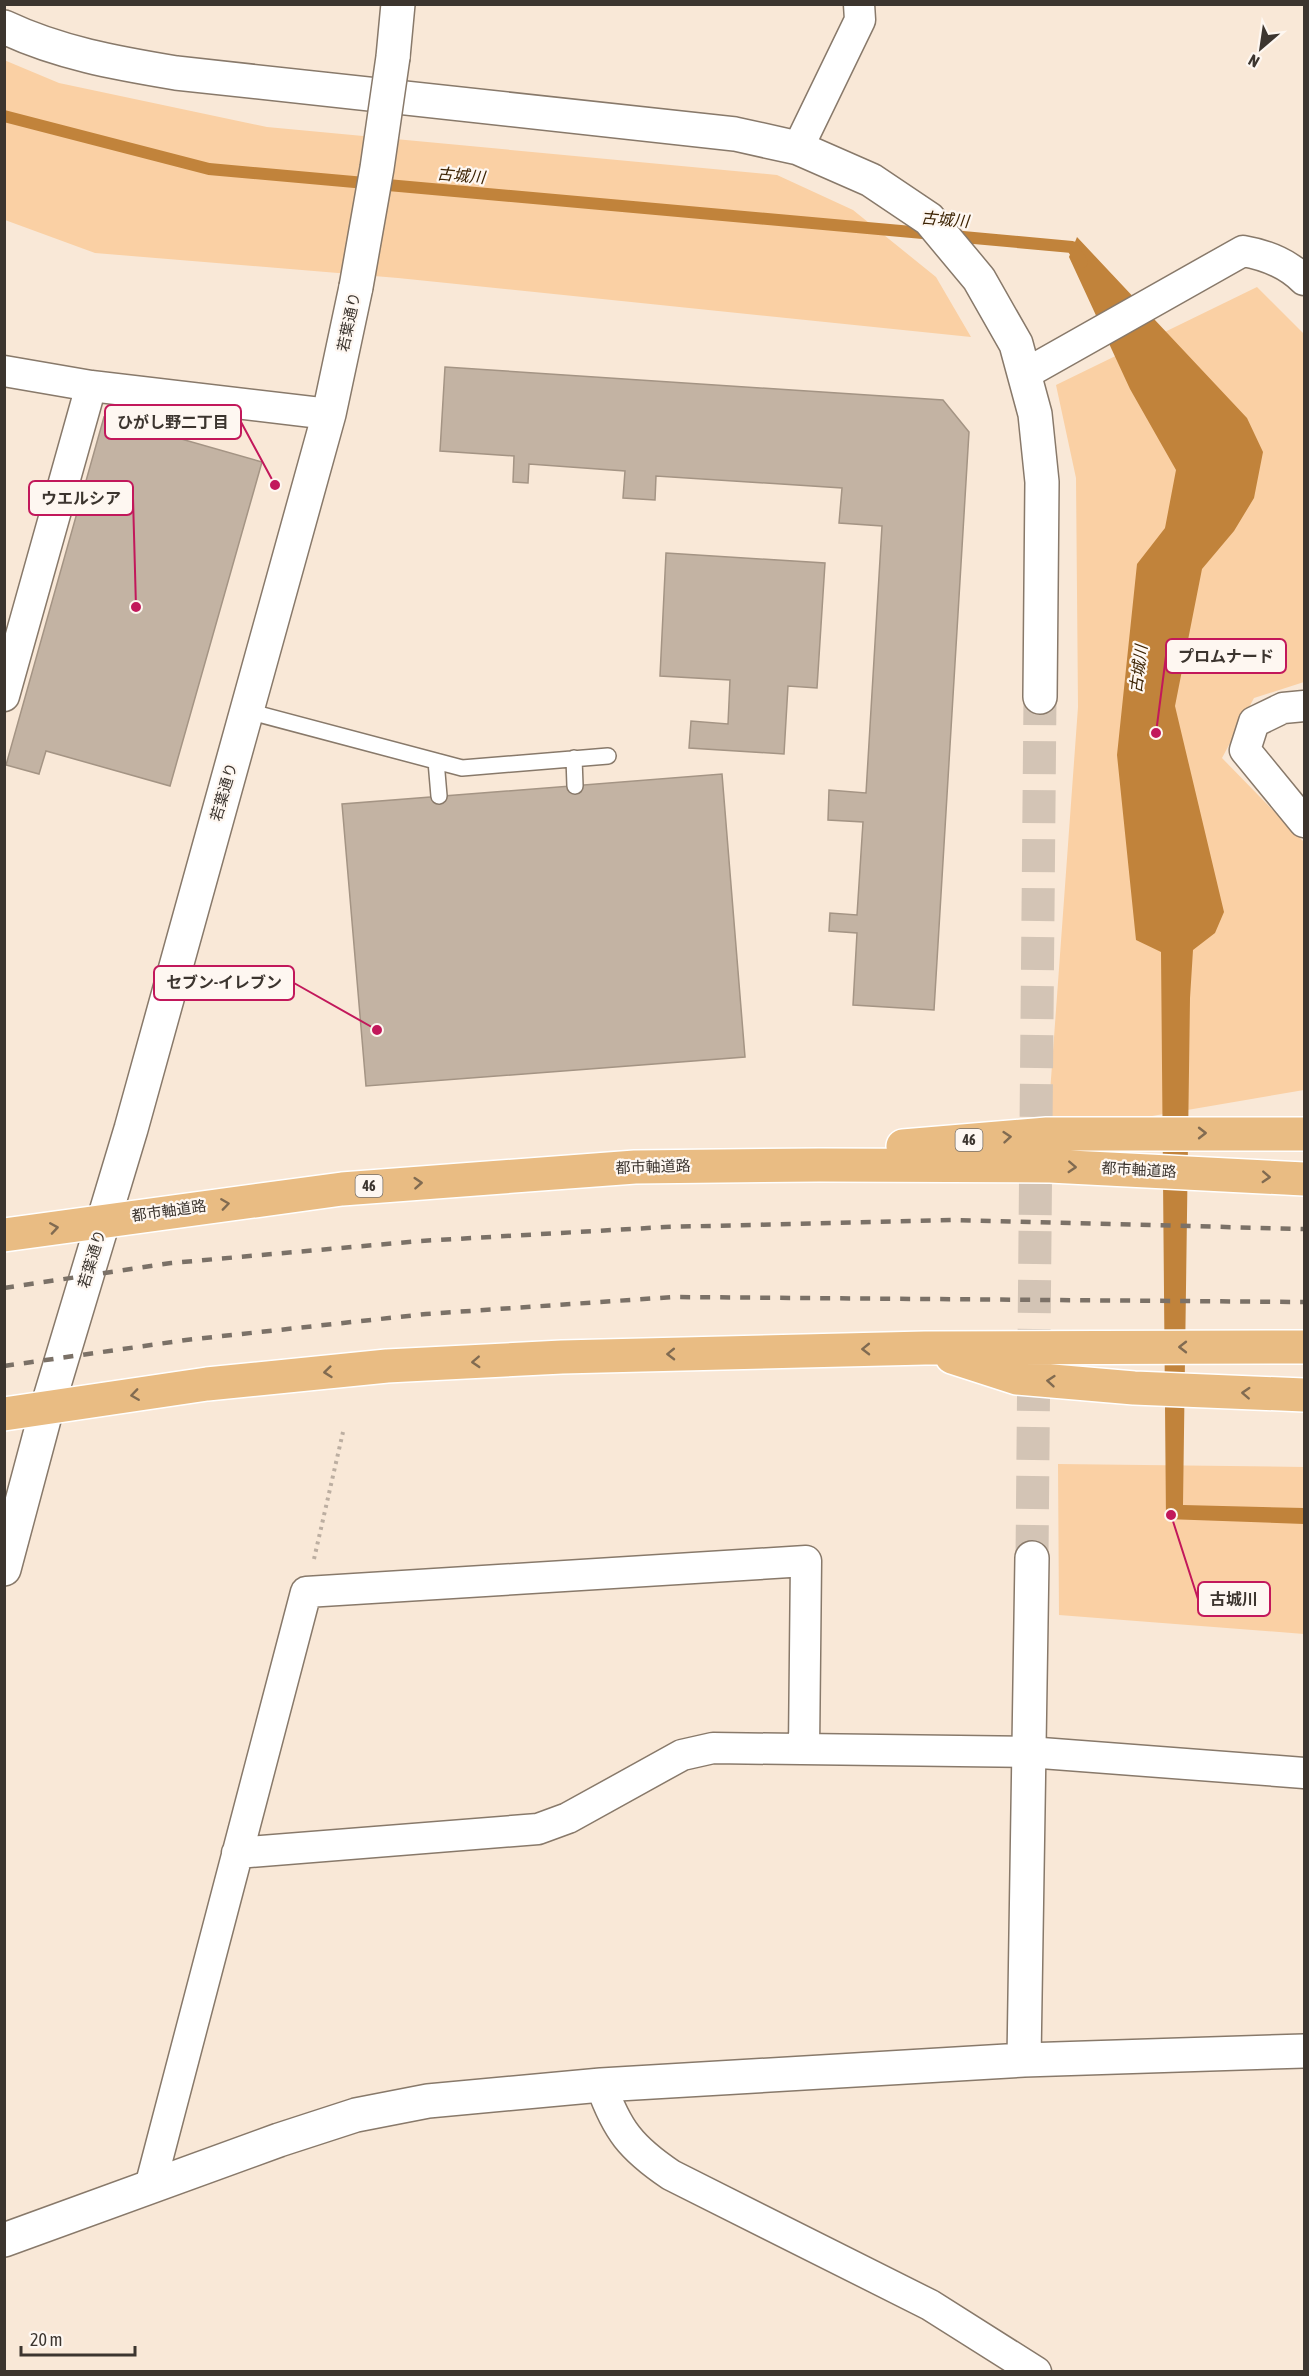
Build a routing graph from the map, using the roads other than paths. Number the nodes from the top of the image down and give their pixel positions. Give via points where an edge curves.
1 (398, 4) edge
2 (859, 4) edge
3 (4, 27) edge
4 (798, 148) junction
5 (1305, 280) edge
6 (4, 371) edge
7 (1024, 374) junction
8 (91, 386) junction
9 (329, 414) junction
10 (17, 605) edge
11 (4, 696) edge
12 (1040, 697) tunnel mouth
13 (1305, 706) edge
14 (247, 711) junction
15 (608, 756) dead end
16 (574, 758) junction
17 (436, 761) junction
18 (575, 786) dead end
19 (439, 796) dead end
20 (1305, 822) edge
21 (1305, 1134) edge
22 (635, 1167) junction
23 (1305, 1179) edge
24 (104, 1220) junction
25 (4, 1235) edge
26 (1305, 1347) edge
27 (925, 1348) junction
28 (1305, 1395) edge
29 (47, 1408) junction
30 (4, 1414) edge
31 (1032, 1558) tunnel mouth
32 (4, 1569) edge
33 (804, 1749) junction
34 (1028, 1752) junction
35 (1305, 1773) edge
36 (237, 1853) junction
37 (1305, 2051) edge
38 (1024, 2060) junction
39 (600, 2085) junction
40 (150, 2187) junction
41 (4, 2240) edge
42 (1036, 2372) edge

1 - 9 street, 若葉通り, bridge via 377,168
2 - 4 street via 860,20
3 - 4 street via 34,41 97,60 176,73 735,134
4 - 7 street via 872,180 929,219 979,279 1016,344
5 - 7 street via 1266,255 1243,251
6 - 8 street
7 - 12 street via 1035,414 1042,482
8 - 9 street
8 - 10 street
9 - 14 street, 若葉通り
10 - 11 street
13 - 20 street via 1283,708 1254,722 1245,750
14 - 17 lane
14 - 24 street, 若葉通り
15 - 16 lane
16 - 17 lane via 462,768
16 - 18 lane
17 - 19 lane
22 -> 21 main road, 46 via 1047,1134
22 -> 23 main road, 都市軸道路 / 46 via 1050,1166
24 -> 22 main road, 都市軸道路 / 46 via 342,1188
25 -> 24 main road, 都市軸道路 / 46
24 - 29 street, 若葉通り
26 -> 27 main road
28 -> 27 main road via 1134,1388 1017,1378
27 -> 29 main road via 562,1357 387,1366 207,1384
29 - 30 main road
29 - 32 street, 若葉通り
31 - 34 street
33 - 34 street
33 - 36 street via 712,1748 682,1755 568,1818 538,1829
33 - 36 street via 806,1561 306,1592
34 - 35 street
34 - 38 street
36 - 40 street
37 - 38 street
38 - 39 street
39 - 40 street via 428,2101 356,2115
39 - 42 street via 624,2135 645,2157 671,2175 930,2305
40 - 41 street

